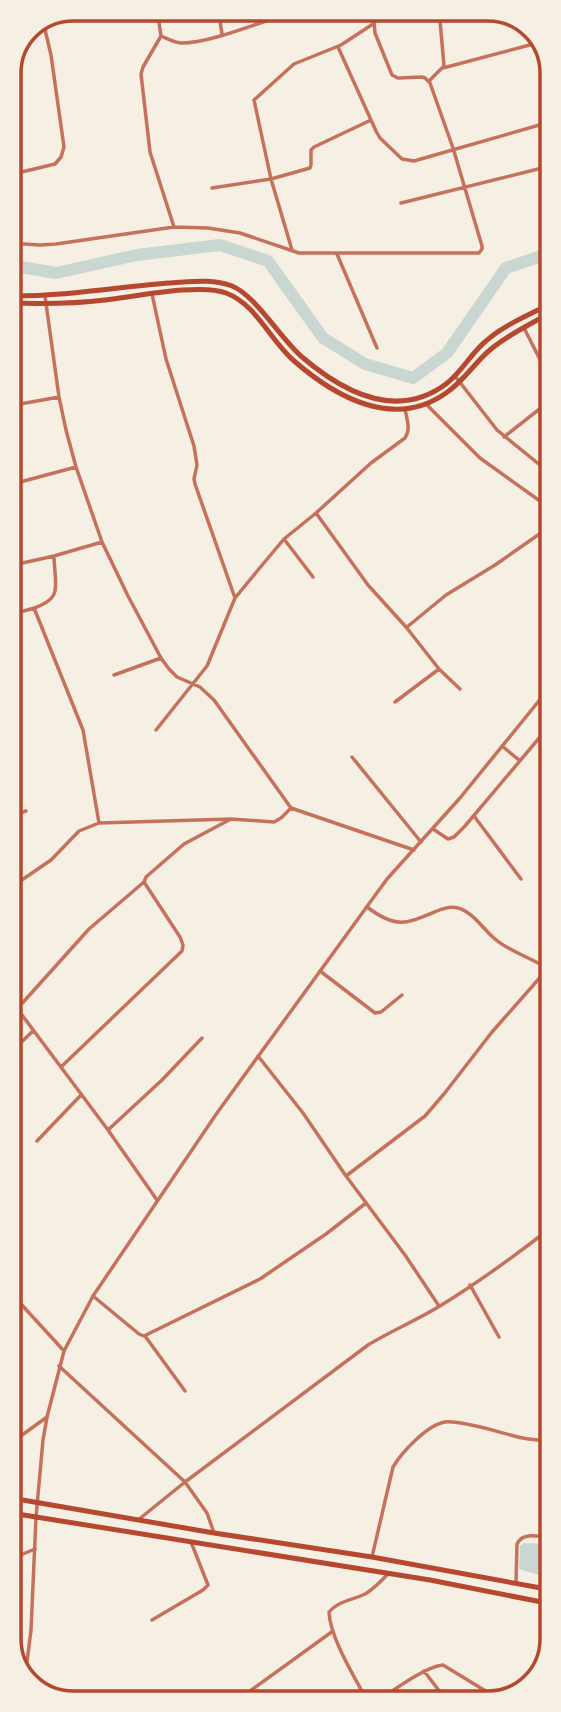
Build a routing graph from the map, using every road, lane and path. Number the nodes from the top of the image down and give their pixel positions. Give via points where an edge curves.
1 (159, 21) edge
2 (220, 21) edge
3 (265, 21) edge
4 (440, 21) edge
5 (373, 24) joint
6 (45, 29) edge
7 (222, 34) junction
8 (161, 36) junction
9 (532, 46) edge
10 (338, 47) junction
11 (443, 68) junction
12 (428, 81) junction
13 (371, 120) junction
14 (540, 125) edge
15 (453, 148) junction
16 (540, 169) edge
17 (21, 173) edge
18 (271, 178) junction
19 (212, 188) dead end
20 (466, 188) junction
21 (401, 203) dead end
22 (174, 227) junction
23 (21, 244) edge
24 (292, 251) junction
25 (337, 254) junction
26 (152, 294) junction
27 (21, 296) edge
28 (45, 296) junction
29 (21, 303) edge
30 (46, 304) junction
31 (540, 310) edge
32 (540, 319) edge
33 (524, 328) junction
34 (377, 348) dead end
35 (540, 359) edge
36 (455, 376) junction
37 (461, 382) junction
38 (59, 397) junction
39 (21, 404) edge
40 (426, 404) junction
41 (405, 409) junction
42 (540, 409) edge
43 (504, 437) junction
44 (540, 465) edge
45 (76, 467) junction
46 (21, 482) edge
47 (540, 501) edge
48 (316, 513) junction
49 (540, 534) edge
50 (284, 539) junction
51 (102, 542) junction
52 (54, 556) junction
53 (21, 563) edge
54 (313, 577) dead end
55 (234, 598) junction
56 (34, 608) junction
57 (21, 611) edge
58 (406, 627) junction
59 (161, 659) junction
60 (439, 669) junction
61 (114, 674) dead end
62 (194, 683) junction
63 (460, 689) dead end
64 (540, 701) edge
65 (395, 702) dead end
66 (156, 730) dead end
67 (540, 736) edge
68 (504, 747) junction
69 (352, 757) dead end
70 (519, 760) junction
71 (291, 808) junction
72 (26, 811) dead end
73 (21, 813) edge
74 (473, 816) junction
75 (231, 819) junction
76 (99, 823) junction
77 (434, 830) junction
78 (421, 842) junction
79 (414, 849) junction
80 (521, 879) dead end
81 (21, 881) edge
82 (144, 882) junction
83 (367, 907) junction
84 (540, 963) edge
85 (320, 971) junction
86 (540, 979) edge
87 (402, 995) dead end
88 (21, 1005) edge
89 (21, 1014) edge
90 (33, 1031) junction
91 (202, 1038) dead end
92 (21, 1043) edge
93 (258, 1056) junction
94 (61, 1067) junction
95 (80, 1094) junction
96 (108, 1130) junction
97 (37, 1141) dead end
98 (346, 1177) junction
99 (157, 1200) junction
100 (366, 1203) junction
101 (540, 1236) edge
102 (470, 1285) junction
103 (93, 1296) junction
104 (21, 1304) edge
105 (439, 1307) junction
106 (144, 1335) junction
107 (499, 1337) dead end
108 (64, 1351) junction
109 (59, 1366) junction
110 (185, 1391) dead end
111 (47, 1417) junction
112 (21, 1435) edge
113 (540, 1440) edge
114 (185, 1482) junction
115 (21, 1499) edge
116 (38, 1502) junction
117 (21, 1515) edge
118 (36, 1517) junction
119 (138, 1520) junction
120 (214, 1532) junction
121 (540, 1537) edge
122 (191, 1542) junction
123 (35, 1549) junction
124 (21, 1555) edge
125 (372, 1557) junction
126 (388, 1574) junction
127 (516, 1583) junction
128 (540, 1588) edge
129 (540, 1602) edge
130 (152, 1620) dead end
131 (333, 1630) junction
132 (27, 1662) edge
133 (424, 1671) junction
134 (250, 1691) edge
135 (362, 1691) edge
136 (393, 1691) edge
137 (439, 1691) edge
138 (486, 1691) edge

1 - 8 street
2 - 7 street
3 - 7 street
4 - 11 street
5 - 10 street
5 - 12 street via 392,75
6 - 17 street via 64,147 55,164
7 - 8 street via 182,43
8 - 22 street via 141,74 150,152
9 - 11 street
10 - 13 street
10 - 18 street via 294,64 254,100
11 - 12 street
12 - 15 street
13 - 15 street via 380,138 402,159 414,161
13 - 18 street via 314,147 310,168
14 - 15 street
15 - 20 street
16 - 20 street
18 - 19 street
18 - 24 street
20 - 21 street
20 - 25 street via 482,246 479,253
22 - 23 street via 56,244
22 - 24 street via 240,233
24 - 25 street
25 - 34 street
26 - 30 highway
26 - 41 highway via 226,293 249,308 290,358 315,378 369,407
26 - 55 street via 166,359 194,446 195,484
27 - 28 highway
28 - 30 street
28 - 36 highway via 153,284 223,284 247,296 313,367 371,399 413,399
29 - 30 highway
30 - 38 street
31 - 36 highway via 485,341
32 - 33 highway
33 - 35 street
33 - 37 highway via 488,351
36 - 37 street
37 - 40 highway
37 - 43 street
38 - 39 street
38 - 45 street
40 - 41 highway
40 - 47 street via 480,458
41 - 48 street via 409,427 405,438
42 - 43 street
43 - 44 street
45 - 46 street
45 - 51 street
48 - 50 street
48 - 58 street via 368,585
49 - 58 street
50 - 54 street
50 - 55 street
51 - 52 street
51 - 59 street
52 - 53 street
52 - 56 street via 55,591 52,598
55 - 62 street via 212,656
56 - 57 street
56 - 76 street via 83,730
58 - 60 street
59 - 61 street
59 - 62 street via 177,677
60 - 63 street
60 - 65 street
62 - 66 street
62 - 71 street via 214,700
64 - 68 street
67 - 70 street
68 - 70 street
68 - 77 street
69 - 78 street
70 - 74 street
71 - 75 street via 274,822
71 - 79 street
72 - 73 street
74 - 77 street via 454,837 448,839
74 - 80 street
75 - 76 street
75 - 82 street via 184,844
76 - 81 street via 79,831 51,860
77 - 78 street
78 - 79 street
79 - 83 street
82 - 88 street via 89,929
82 - 94 street via 180,937 181,951
83 - 84 street via 400,923 444,908 460,908 505,946
83 - 85 street
85 - 87 street via 376,1013
85 - 93 street
86 - 98 street via 425,1115
89 - 90 street
90 - 92 street
90 - 94 street
91 - 96 street
93 - 98 street
93 - 99 street
94 - 95 street
95 - 96 street
95 - 97 street
96 - 99 street
98 - 100 street
99 - 103 street
100 - 105 street
100 - 106 street via 260,1279
101 - 102 street
102 - 105 street
102 - 107 street
103 - 106 street
103 - 108 street
104 - 108 street
105 - 114 street via 368,1345
106 - 110 street
108 - 109 street
109 - 111 street
109 - 114 street
111 - 112 street
111 - 116 street
113 - 125 street via 452,1422 432,1428 393,1467
114 - 119 street
114 - 120 street
115 - 116 highway
116 - 118 street
116 - 119 highway
117 - 118 highway
118 - 122 highway
118 - 123 street
119 - 120 highway
120 - 125 highway
121 - 127 street via 525,1535 517,1544
122 - 126 highway
122 - 130 street via 207,1587
123 - 124 street
123 - 132 street
125 - 127 highway
126 - 129 highway
126 - 131 street via 369,1591 332,1608
127 - 128 highway
131 - 134 street
131 - 135 street
133 - 136 street
133 - 137 street
133 - 138 street via 443,1665

